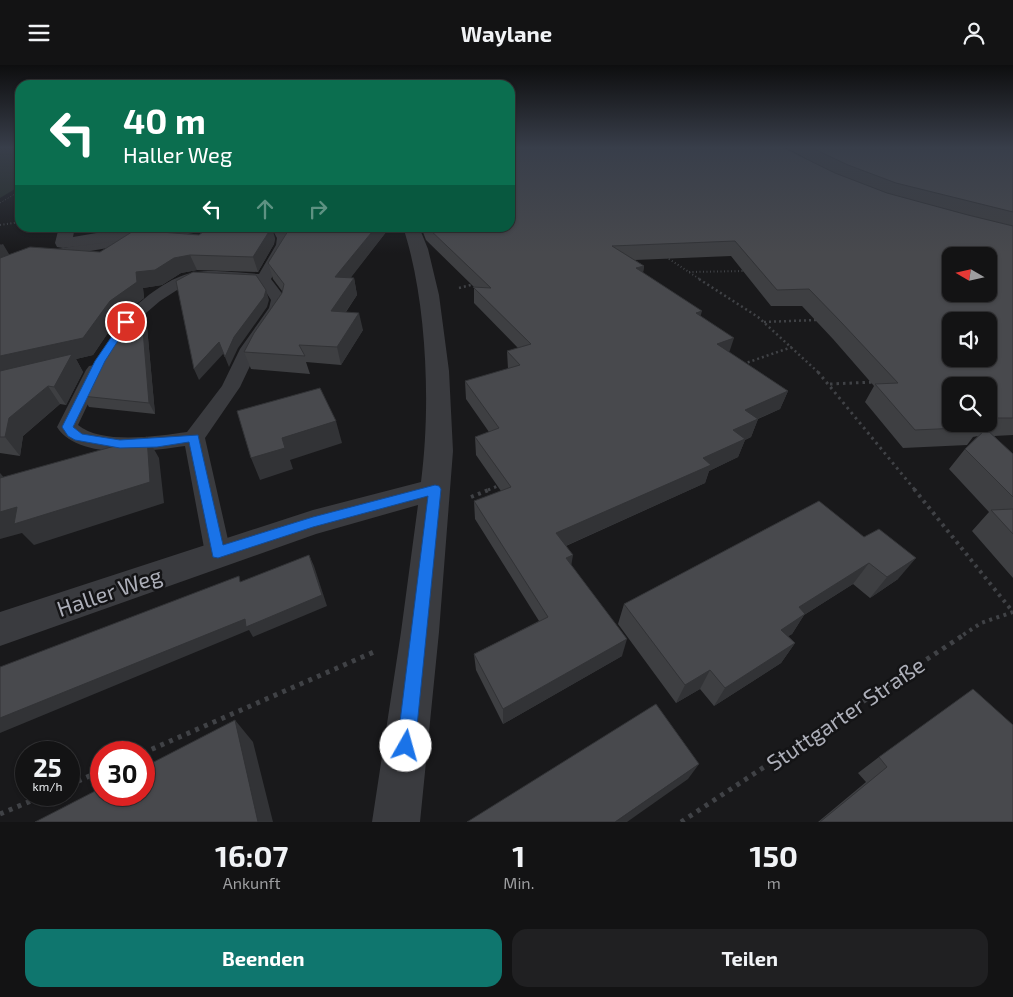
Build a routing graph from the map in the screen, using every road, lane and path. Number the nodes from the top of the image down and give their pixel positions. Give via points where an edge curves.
1 (15, 194) edge
2 (0, 203) edge
3 (15, 223) edge
4 (0, 225) edge
5 (135, 232) edge
6 (177, 232) edge
7 (280, 232) edge
8 (413, 232) edge
9 (65, 235) edge
10 (663, 254) edge
11 (29, 258) junction
12 (748, 271) edge
13 (0, 272) edge
14 (688, 272) junction
15 (264, 279) junction
16 (477, 284) edge
17 (429, 295) junction
18 (820, 319) edge
19 (763, 322) junction
20 (792, 347) junction
21 (735, 367) edge
22 (878, 382) edge
23 (830, 383) junction
24 (194, 438) junction
25 (507, 482) edge
26 (434, 501) junction
27 (218, 553) junction
28 (1013, 612) edge
29 (0, 629) edge
30 (420, 632) junction
31 (155, 748) edge
32 (19, 806) edge
33 (0, 814) edge
34 (396, 822) edge
35 (681, 822) edge

1 - 2 path
3 - 4 path
5 - 9 street via 84,242
6 - 11 lane
7 - 15 lane via 283,245
8 - 17 street
9 - 11 lane
10 - 14 path
11 - 13 lane
12 - 14 path
14 - 19 path
15 - 24 lane via 279,300 277,309 249,349 231,387
15 - 24 lane via 197,276 176,284 126,322 99,356 67,427 79,438 120,444
16 - 17 path
17 - 26 street via 437,371 439,451
18 - 19 path
19 - 20 path
20 - 21 path
20 - 23 path
22 - 23 path
23 - 28 path
24 - 27 lane
25 - 26 path
26 - 27 street, Haller Weg via 313,522
26 - 30 street
27 - 29 street, Haller Weg
28 - 35 path, Stuttgarter Straße via 981,623
30 - 31 path
30 - 34 street
32 - 33 path

